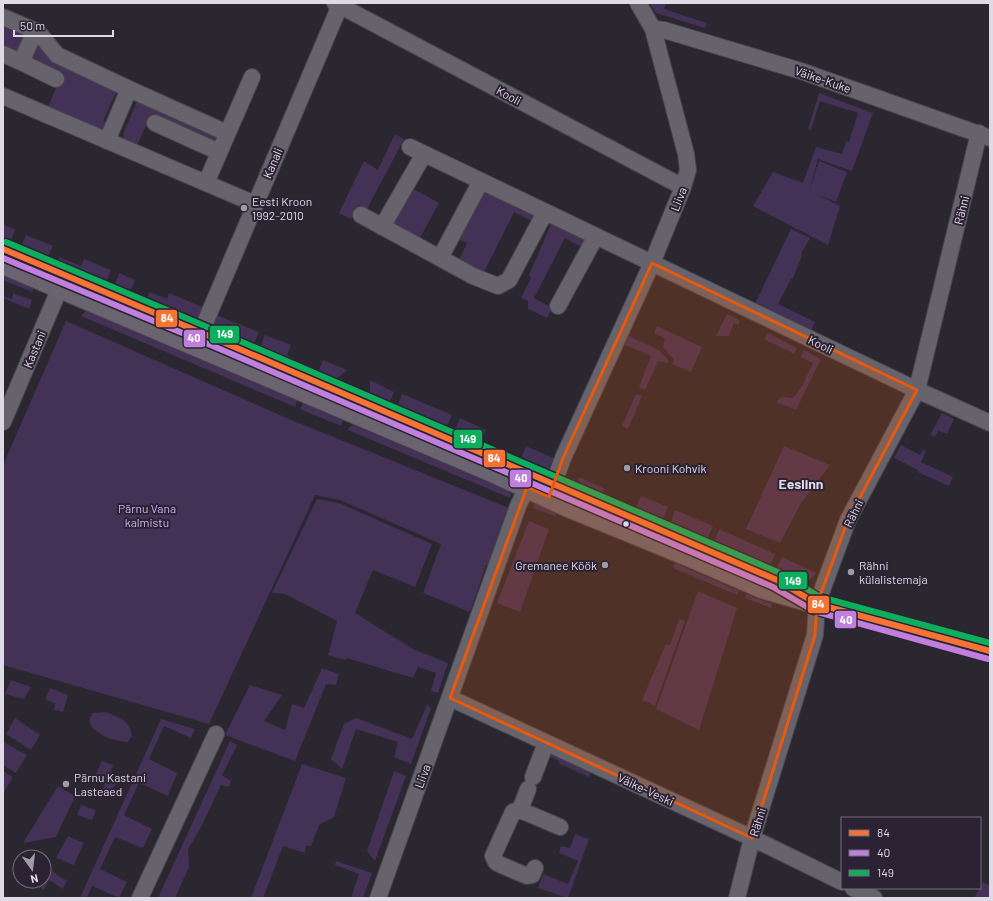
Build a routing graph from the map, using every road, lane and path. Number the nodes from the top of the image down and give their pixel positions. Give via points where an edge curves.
1 (638, 3) edge
2 (338, 4) edge
3 (3, 17) edge
4 (653, 29) junction
5 (35, 31) junction
6 (3, 54) edge
7 (21, 62) junction
8 (252, 77) dead end
9 (56, 79) dead end
10 (130, 89) junction
11 (3, 96) edge
12 (155, 123) dead end
13 (228, 133) junction
14 (985, 135) edge
15 (107, 141) junction
16 (410, 147) dead end
17 (219, 152) junction
18 (424, 154) junction
19 (481, 181) junction
20 (206, 183) junction
21 (683, 187) junction
22 (255, 204) junction
23 (549, 214) junction
24 (361, 215) dead end
25 (382, 226) junction
26 (596, 236) junction
27 (3, 249) edge
28 (440, 258) junction
29 (652, 263) junction
30 (3, 264) edge
31 (62, 282) junction
32 (558, 306) dead end
33 (198, 340) junction
34 (917, 390) junction
35 (3, 422) edge
36 (990, 423) edge
37 (542, 487) junction
38 (817, 604) junction
39 (990, 651) edge
40 (450, 698) junction
41 (216, 734) dead end
42 (546, 742) junction
43 (520, 810) junction
44 (560, 827) dead end
45 (752, 838) junction
46 (535, 868) dead end
47 (841, 882) edge
48 (855, 889) edge
49 (140, 898) edge
50 (378, 898) edge
51 (737, 898) edge
52 (874, 898) edge

1 - 4 street, Liiva
2 - 21 street, Kooli
2 - 22 street, Kanali
3 - 5 street
4 - 14 street, Väike-Kuke via 664,30 802,71
4 - 21 street, Liiva via 686,154 688,170
5 - 7 street
5 - 10 street via 57,55
6 - 7 street
7 - 9 street
8 - 13 street
10 - 13 street
10 - 15 street
11 - 15 street
12 - 17 street
13 - 17 street
14 - 34 street, Rähni
15 - 20 street
16 - 18 street, Kooli
17 - 20 street
18 - 19 street, Kooli
18 - 25 street
19 - 23 street, Kooli
19 - 28 street
20 - 22 street
21 - 29 street, Liiva
22 - 33 street, Kanali
23 - 26 street, Kooli
23 - 28 street via 542,218 509,280 498,286
24 - 25 street
25 - 28 street
26 - 29 street, Kooli
26 - 32 street
27 - 31 main road
29 - 34 street, Kooli
29 - 37 street, Liiva via 563,458
30 - 31 main road
31 - 33 main road
31 - 35 street, Kastani
33 - 37 main road
34 - 36 street, Kooli
34 - 38 street, Rähni via 848,520
37 - 38 main road via 777,580
37 - 40 street, Liiva via 518,506
38 - 39 main road
38 - 45 street, Rähni via 815,635
40 - 42 street, Väike-Veski
40 - 50 street, Liiva
41 - 49 street
42 - 43 street
42 - 45 street, Väike-Veski
43 - 44 street
43 - 46 street via 513,812 493,856 499,864 527,876 532,875
45 - 47 street, Väike-Veski
45 - 51 street, Rähni
48 - 52 street

